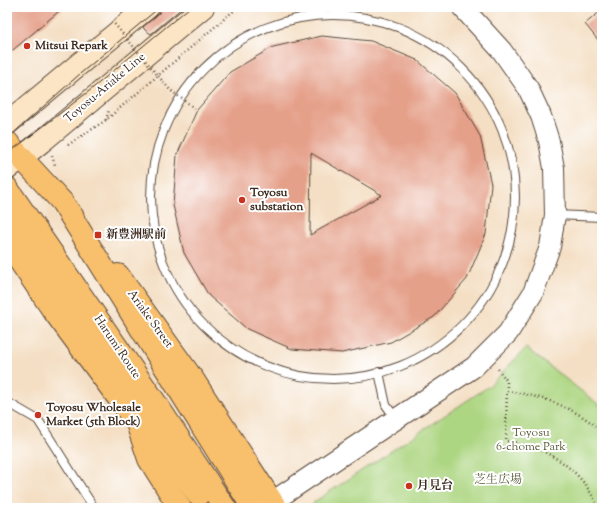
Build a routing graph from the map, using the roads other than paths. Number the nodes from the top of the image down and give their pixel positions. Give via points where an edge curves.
1 (148, 7) edge
2 (203, 7) edge
3 (464, 8) edge
4 (7, 124) edge
5 (12, 156) edge
6 (7, 188) edge
7 (62, 202) junction
8 (7, 214) edge
9 (555, 215) junction
10 (602, 217) edge
11 (7, 242) edge
12 (379, 372) junction
13 (7, 402) edge
14 (396, 419) junction
15 (137, 423) junction
16 (178, 504) edge
17 (267, 506) edge
18 (94, 508) edge
19 (196, 508) edge
20 (207, 508) edge
21 (225, 508) edge

1 - 4 main road
2 - 5 main road, Toyosu-Ariake Line
3 - 9 street via 502,51 528,88 541,116 554,168
5 - 7 main road, Ariake Street
6 - 21 main road, Harumi Route
7 - 17 main road via 178,389
7 - 17 main road, Ariake Street via 128,288 194,381
8 - 20 main road, Harumi Route
9 - 10 lane
9 - 14 street via 550,247 533,293 508,333 474,367
11 - 15 main road via 53,310
12 - 12 lane via 339,378 307,376 278,370 245,356 220,340 193,314 169,276 156,239 150,200 154,162 163,132 176,105 191,82 218,55 250,35 286,21 323,15 352,16 386,23 422,38 454,60 480,89 499,121 510,152 516,193 514,224 508,250 491,288 474,312 446,340 412,361
12 - 14 lane via 386,405
13 - 18 lane via 38,420
14 - 17 street
15 - 16 main road via 149,459
15 - 19 main road

